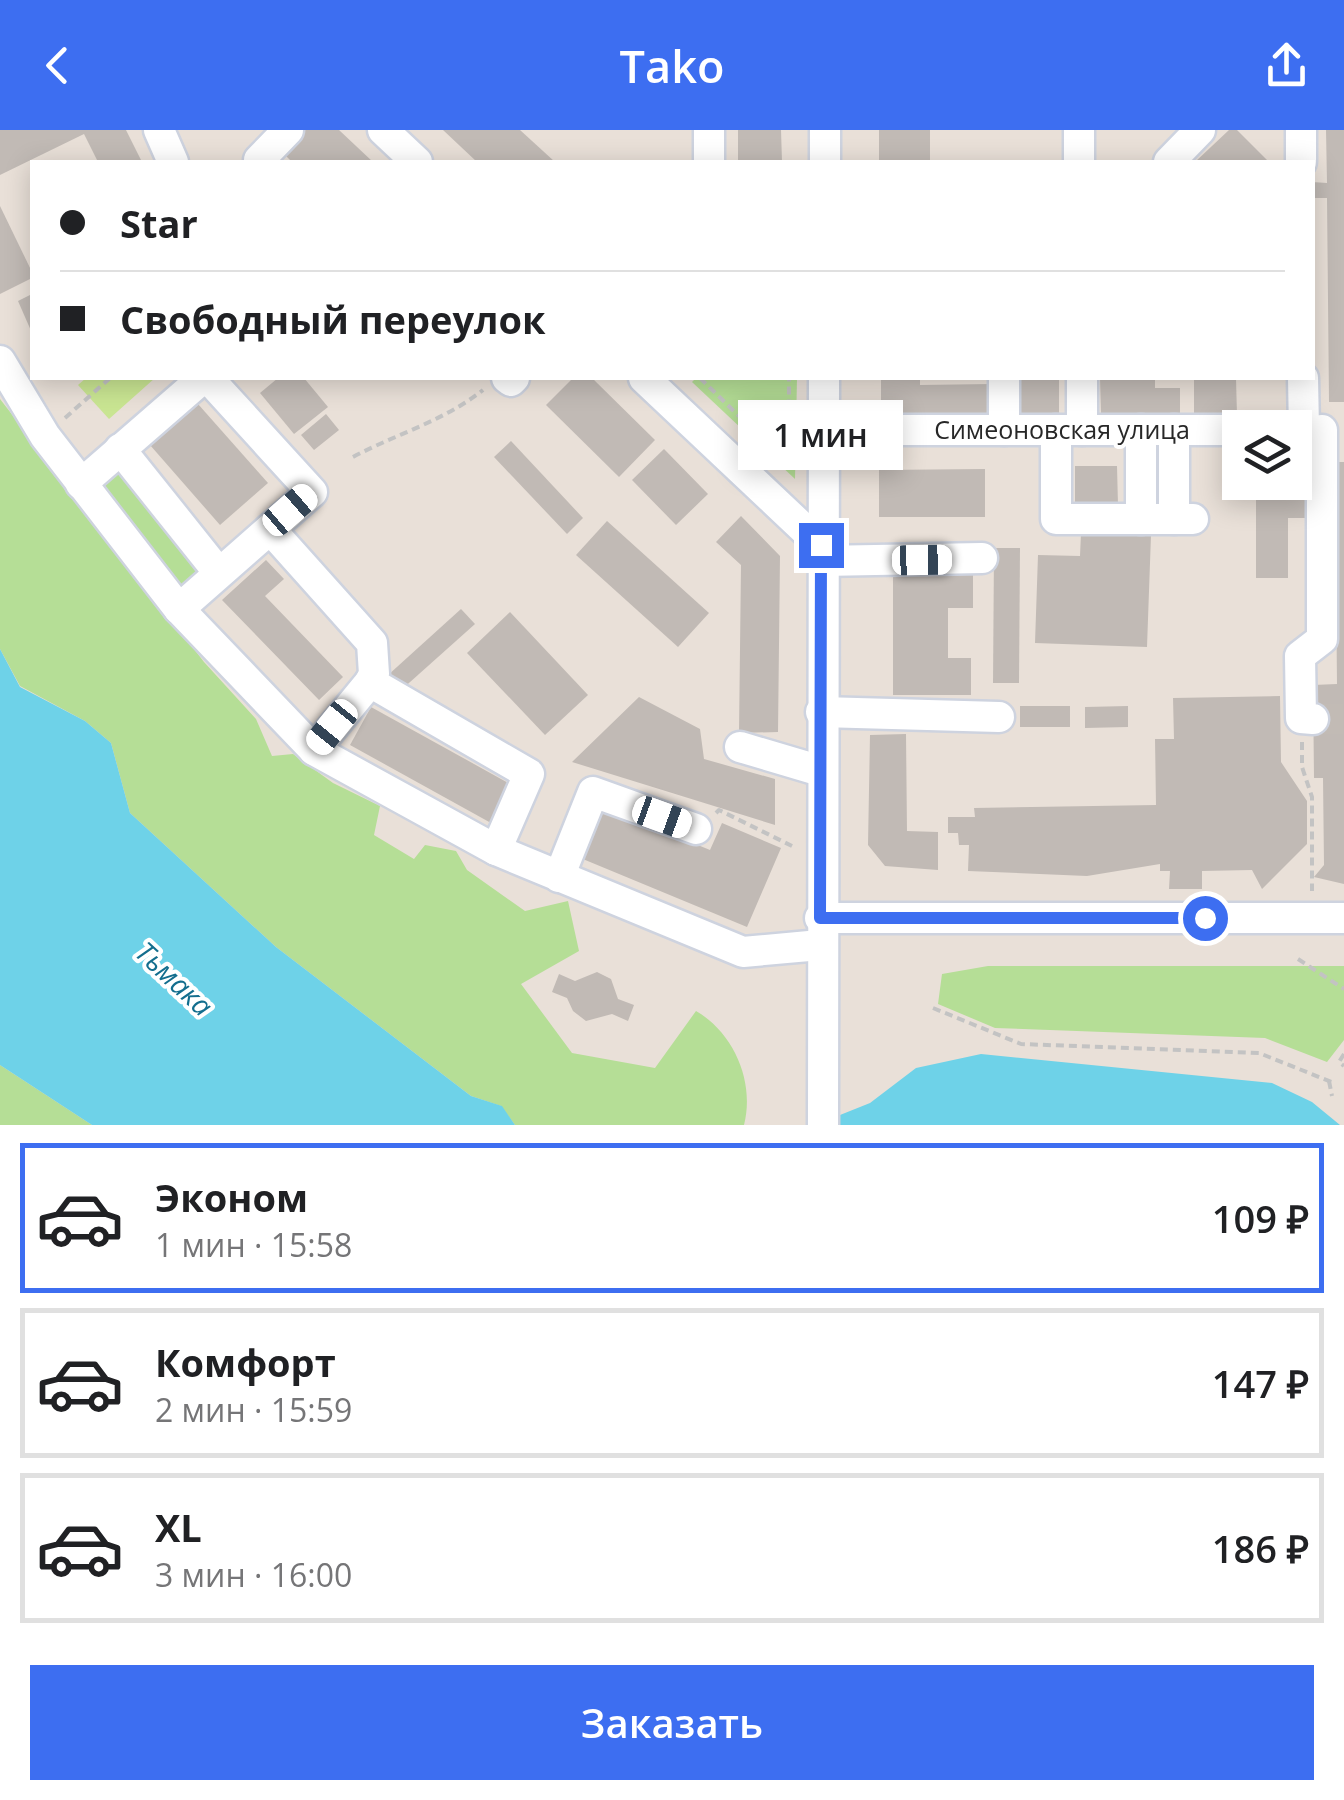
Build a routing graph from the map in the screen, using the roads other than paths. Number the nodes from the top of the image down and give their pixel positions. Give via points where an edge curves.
1 (158, 130) edge
2 (288, 130) edge
3 (383, 130) edge
4 (708, 130) edge
5 (825, 130) edge
6 (1079, 130) edge
7 (1200, 130) edge
8 (1301, 130) edge
9 (171, 160) edge
10 (258, 160) edge
11 (415, 160) edge
12 (708, 160) edge
13 (825, 160) edge
14 (1079, 160) edge
15 (1172, 160) edge
16 (1301, 160) edge
17 (0, 361) edge
18 (204, 380) edge
19 (208, 380) edge
20 (646, 380) edge
21 (824, 380) edge
22 (1004, 380) edge
23 (1082, 380) edge
24 (1304, 380) edge
25 (823, 430) junction
26 (1004, 430) junction
27 (1069, 430) junction
28 (1141, 430) junction
29 (1174, 430) junction
30 (1222, 430) edge
31 (1316, 430) edge
32 (120, 449) junction
33 (81, 484) junction
34 (1141, 519) junction
35 (270, 528) junction
36 (822, 553) junction
37 (982, 558) dead end
38 (218, 573) junction
39 (179, 609) junction
40 (370, 682) junction
41 (821, 712) junction
42 (999, 717) dead end
43 (1307, 719) road end
44 (740, 748) dead end
45 (314, 750) junction
46 (821, 771) junction
47 (696, 829) road end
48 (496, 850) junction
49 (559, 877) junction
50 (1344, 918) edge
51 (820, 931) junction
52 (823, 1125) edge

1 - 9 street
2 - 10 street
3 - 11 street
4 - 12 street
5 - 13 street
6 - 14 street
7 - 15 street
8 - 16 street
17 - 33 street
18 - 32 street
19 - 35 street via 312,492
20 - 36 street
21 - 25 street
22 - 26 street
23 - 27 street
24 - 31 street
25 - 26 street, Симеоновская улица
25 - 36 street
26 - 27 street, Симеоновская улица
27 - 28 street, Симеоновская улица
27 - 34 street via 1056,520
28 - 29 street, Симеоновская улица
28 - 34 street
29 - 30 street, Симеоновская улица
29 - 34 street via 1184,519
31 - 43 street via 1322,638 1300,656
32 - 33 street
32 - 38 street
33 - 39 street
35 - 38 street
35 - 40 street via 372,643
36 - 37 street
36 - 41 street
38 - 39 street
39 - 45 street
40 - 45 street
40 - 48 street via 529,774
41 - 42 street
41 - 46 street
44 - 46 street
45 - 48 street
46 - 51 street
47 - 49 street via 594,792
48 - 49 street
49 - 51 street via 743,952
50 - 51 street
51 - 52 street

